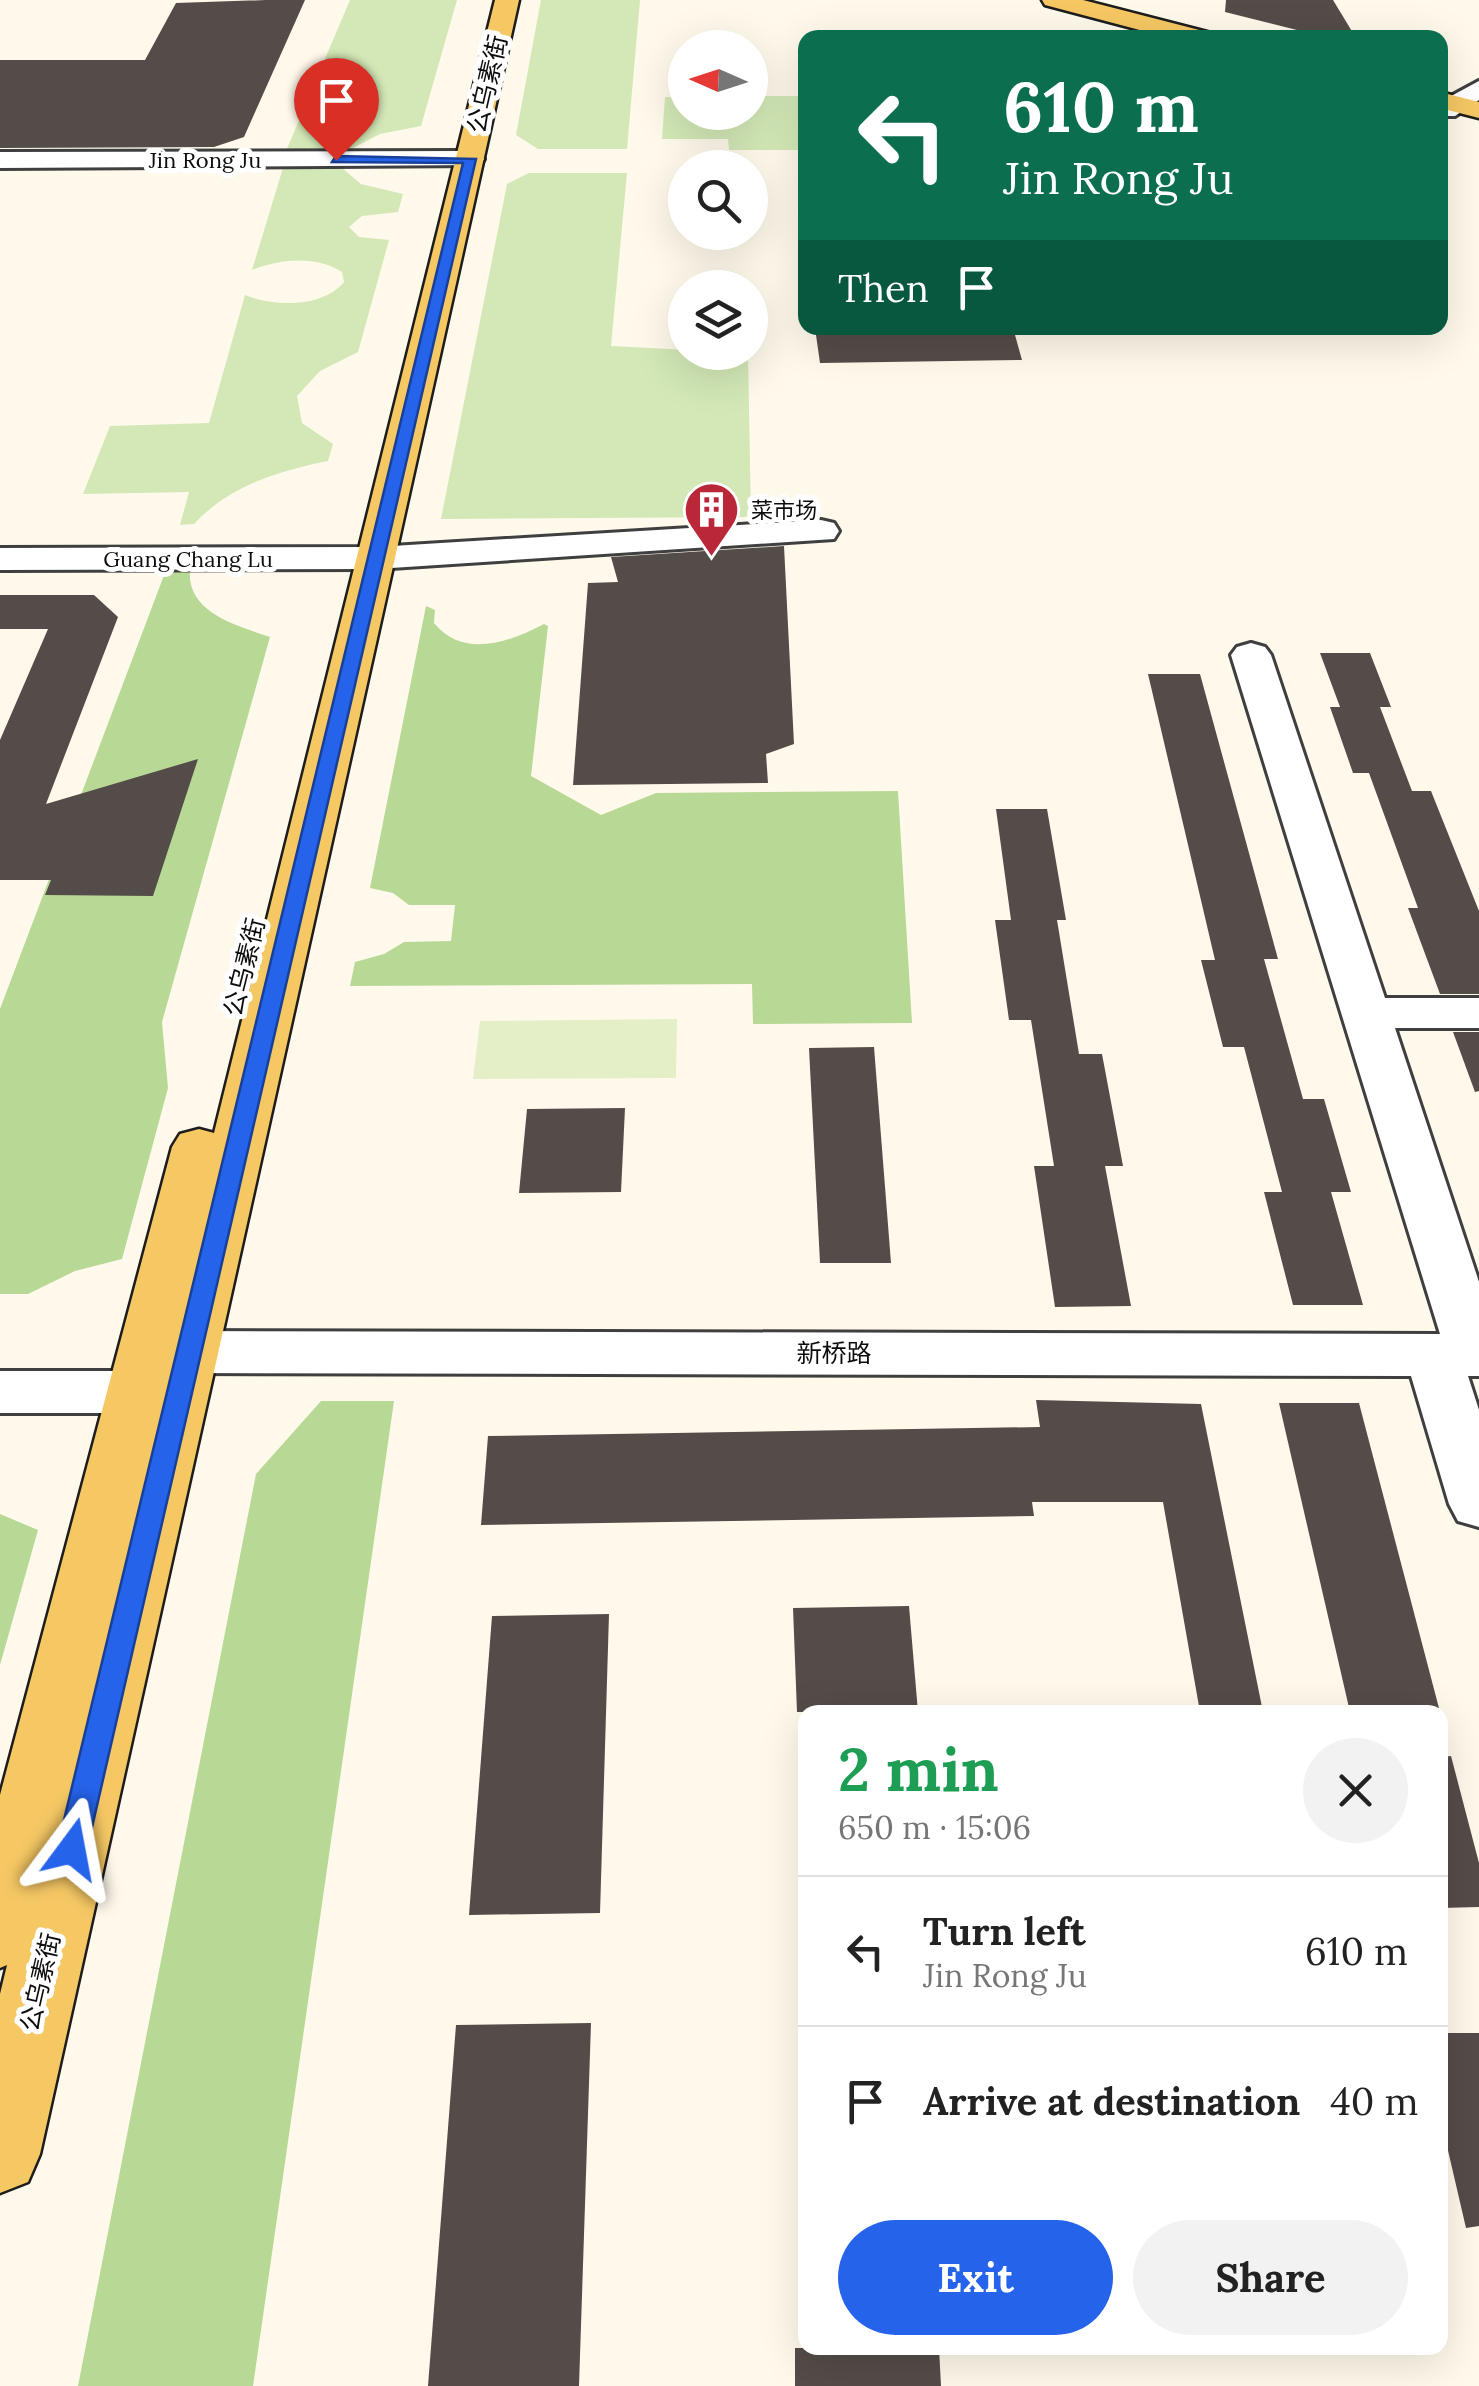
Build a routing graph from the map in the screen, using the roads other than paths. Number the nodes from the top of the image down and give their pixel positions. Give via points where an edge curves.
1 (489, 0) edge
2 (507, 0) edge
3 (1043, 2) edge
4 (1132, 30) edge
5 (1167, 30) edge
6 (459, 159) junction
7 (0, 160) edge
8 (821, 530) dead end
9 (362, 558) junction
10 (0, 559) edge
11 (1250, 654) dead end
12 (1479, 1013) edge
13 (1366, 1014) junction
14 (1462, 1354) edge
15 (168, 1379) junction
16 (0, 1392) edge
17 (1479, 1504) edge
18 (0, 1934) edge
19 (0, 2154) edge

1 - 6 main road, 公乌素街
2 - 6 main road, 公乌素街
3 - 4 main road
3 - 5 main road
6 - 7 street, Jin Rong Ju
6 - 9 main road, 公乌素街
8 - 9 street, Guang Chang Lu
9 - 10 street, Guang Chang Lu
9 - 15 main road, 公乌素街
11 - 13 street
12 - 13 street
13 - 14 street
14 - 15 street, 新桥路
14 - 17 street
15 - 16 street, 新桥路
15 - 18 main road, 公乌素街
15 - 19 main road, 公乌素街

